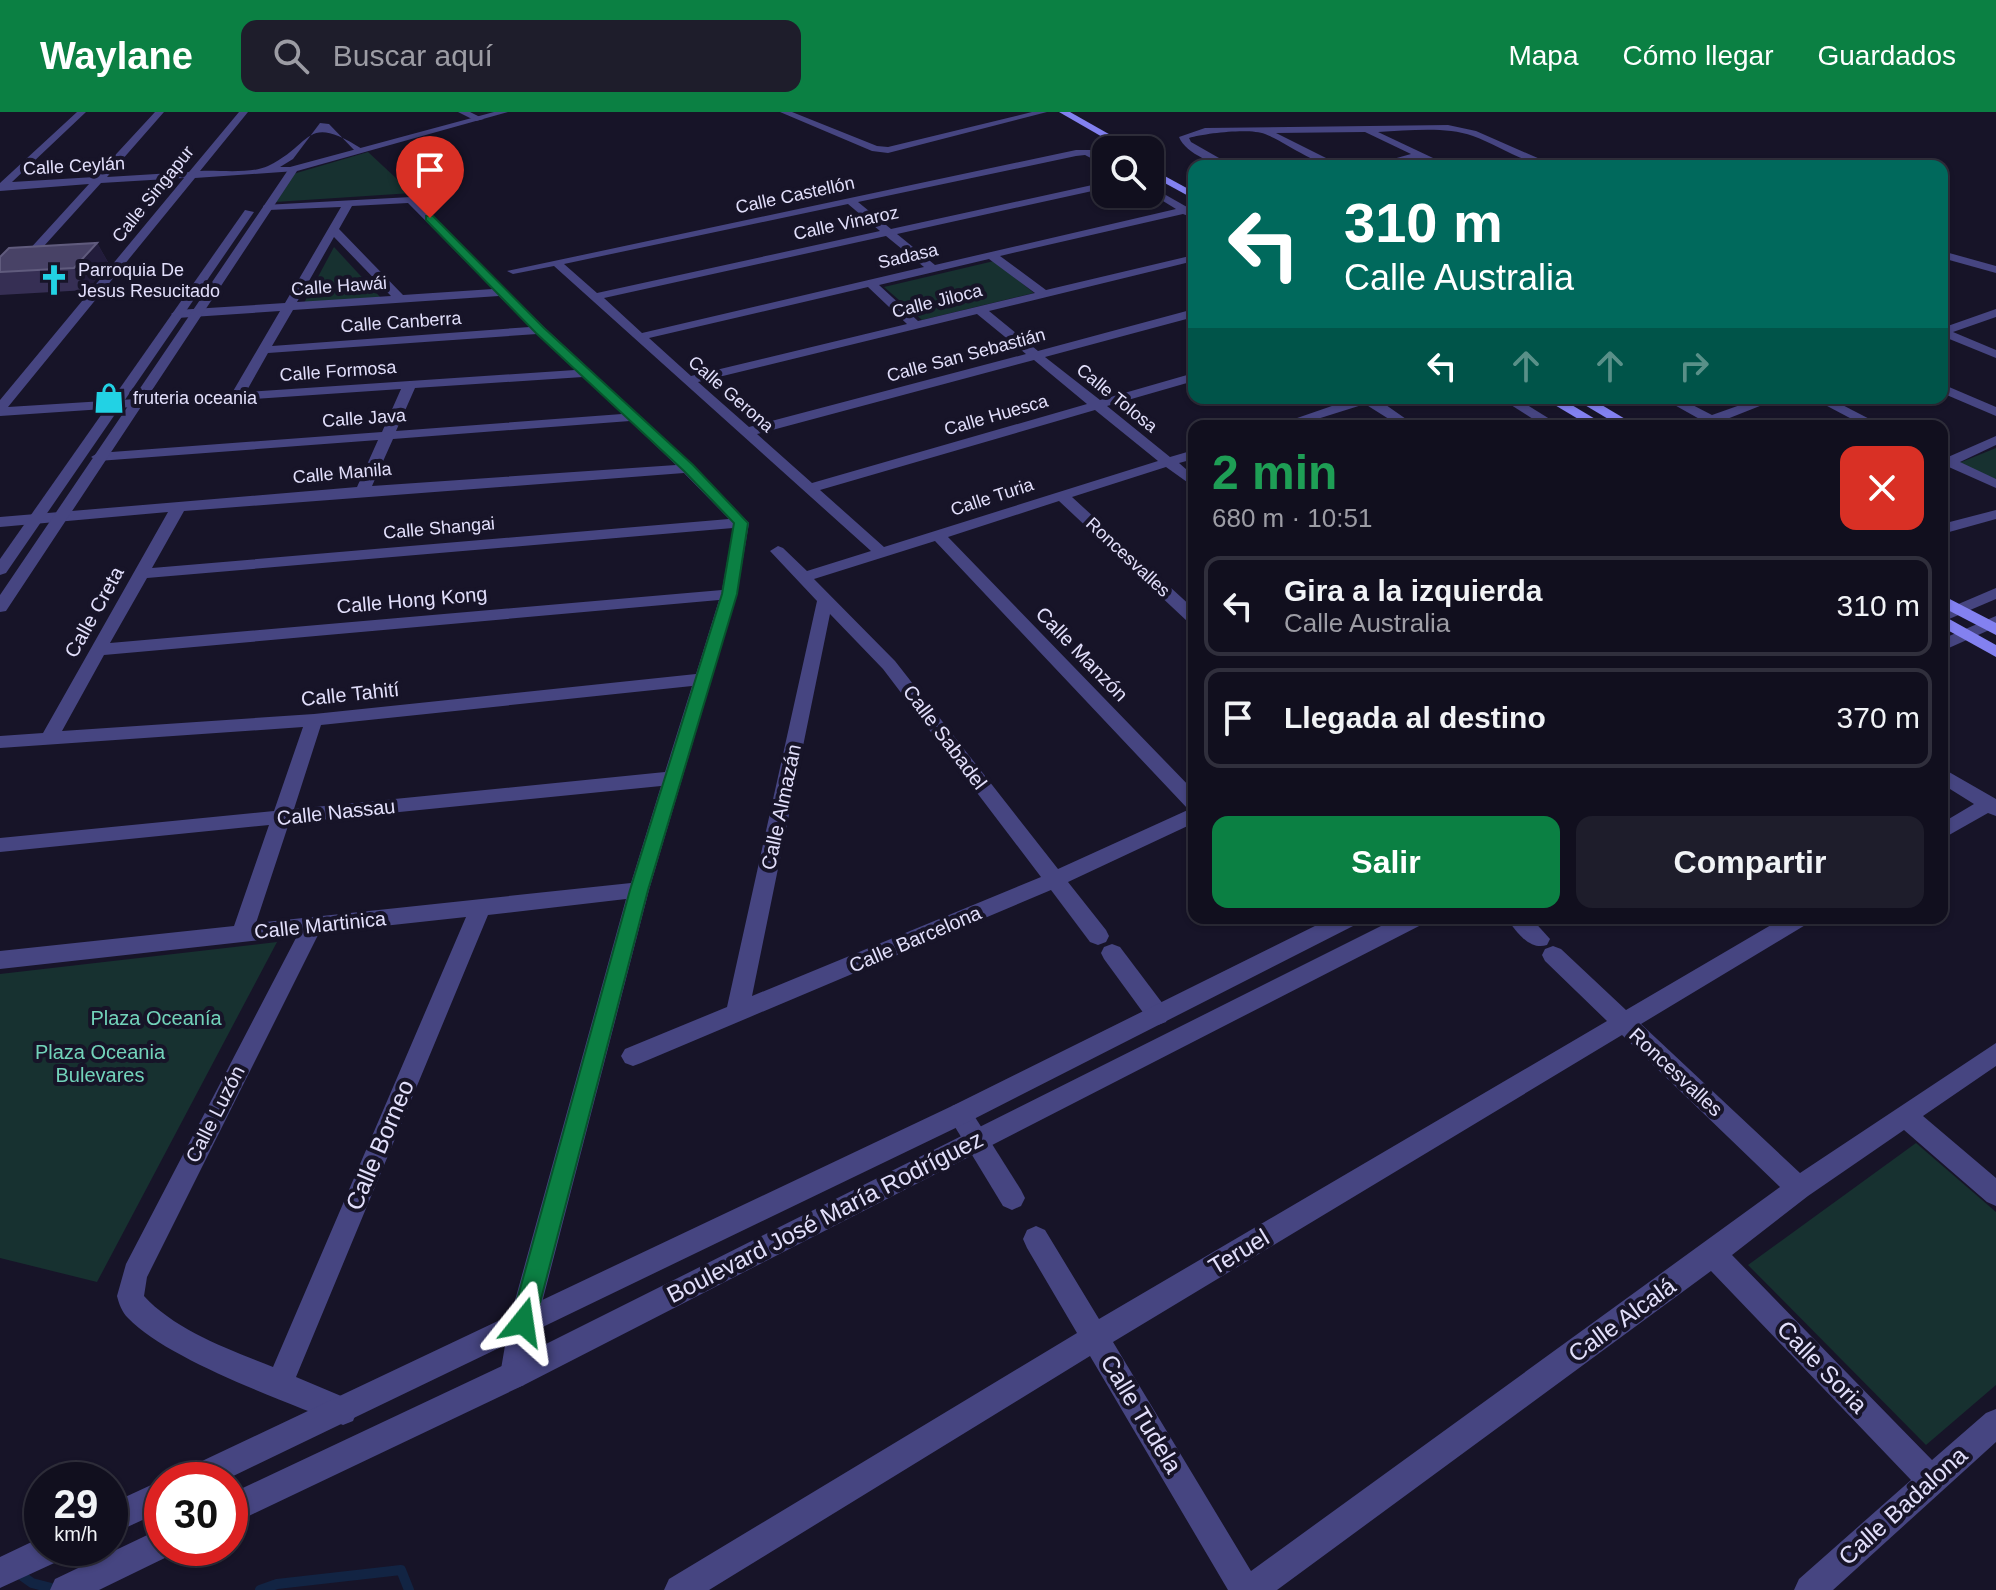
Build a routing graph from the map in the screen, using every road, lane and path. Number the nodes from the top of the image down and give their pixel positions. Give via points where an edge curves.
1 (82, 112) edge
2 (160, 112) edge
3 (244, 112) edge
4 (504, 112) edge
5 (784, 112) edge
6 (1045, 112) edge
7 (1063, 112) edge
8 (474, 114) edge
9 (1365, 129) junction
10 (1265, 131) junction
11 (1107, 136) edge
12 (1092, 138) edge
13 (355, 148) junction
14 (1419, 155) junction
15 (1092, 156) edge
16 (1217, 160) edge
17 (1325, 160) edge
18 (1398, 160) edge
19 (1431, 160) edge
20 (1536, 160) edge
21 (1164, 168) edge
22 (280, 169) junction
23 (192, 175) junction
24 (1164, 179) edge
25 (96, 181) junction
26 (1188, 181) edge
27 (1, 186) edge
28 (1092, 188) edge
29 (1188, 193) edge
30 (1164, 197) edge
31 (849, 200) junction
32 (349, 202) junction
33 (268, 207) junction
34 (1188, 212) edge
35 (1188, 213) edge
36 (334, 231) junction
37 (888, 232) junction
38 (991, 255) junction
39 (1948, 256) edge
40 (1188, 259) edge
41 (556, 262) junction
42 (21, 265) edge
43 (933, 269) junction
44 (1996, 270) edge
45 (513, 271) dead end
46 (870, 283) junction
47 (504, 292) junction
48 (1044, 294) junction
49 (593, 297) junction
50 (400, 299) junction
51 (289, 308) junction
52 (980, 310) junction
53 (198, 313) junction
54 (1996, 313) edge
55 (177, 314) junction
56 (1188, 315) edge
57 (915, 325) junction
58 (540, 330) junction
59 (1948, 330) edge
60 (1948, 334) edge
61 (639, 337) junction
62 (264, 350) junction
63 (1996, 354) edge
64 (1036, 355) junction
65 (584, 373) junction
66 (1188, 379) edge
67 (689, 380) junction
68 (410, 384) junction
69 (1948, 391) edge
70 (237, 396) junction
71 (135, 402) junction
72 (114, 404) junction
73 (1349, 404) edge
74 (1377, 404) edge
75 (1517, 404) edge
76 (1561, 404) edge
77 (1591, 404) edge
78 (1681, 404) edge
79 (1760, 404) edge
80 (1831, 404) edge
81 (1097, 405) junction
82 (0, 411) edge
83 (1996, 412) edge
84 (632, 417) junction
85 (1300, 420) edge
86 (1400, 420) edge
87 (1544, 420) edge
88 (1589, 420) edge
89 (1619, 420) edge
90 (1711, 420) edge
91 (1724, 420) edge
92 (1864, 420) edge
93 (748, 432) junction
94 (390, 434) junction
95 (1996, 440) edge
96 (1188, 456) edge
97 (98, 457) junction
98 (1948, 459) edge
99 (1948, 461) edge
100 (1168, 462) junction
101 (688, 468) junction
102 (1188, 478) edge
103 (1996, 484) edge
104 (809, 488) junction
105 (363, 491) junction
106 (1062, 496) junction
107 (178, 508) junction
108 (1996, 514) edge
109 (59, 517) junction
110 (36, 519) junction
111 (0, 522) edge
112 (741, 523) junction
113 (1948, 527) edge
114 (938, 535) junction
115 (778, 551) dead end
116 (882, 553) junction
117 (0, 570) edge
118 (141, 574) junction
119 (802, 578) junction
120 (1996, 593) edge
121 (729, 594) junction
122 (825, 601) junction
123 (1948, 604) edge
124 (0, 607) edge
125 (1959, 610) junction
126 (1188, 612) edge
127 (1948, 616) edge
128 (1948, 623) edge
129 (1993, 626) edge
130 (1965, 634) junction
131 (1948, 643) edge
132 (98, 650) junction
133 (1996, 652) edge
134 (704, 679) junction
135 (314, 720) junction
136 (49, 738) junction
137 (0, 742) edge
138 (673, 778) junction
139 (1948, 779) edge
140 (1188, 797) edge
141 (1992, 806) edge
142 (281, 817) junction
143 (1188, 818) edge
144 (1948, 829) edge
145 (0, 845) edge
146 (1054, 880) junction
147 (639, 890) junction
148 (480, 908) junction
149 (1338, 924) edge
150 (1404, 924) edge
151 (1524, 924) edge
152 (1790, 924) edge
153 (312, 927) junction
154 (242, 934) junction
155 (0, 960) edge
156 (737, 1013) junction
157 (1158, 1015) junction
158 (1625, 1024) junction
159 (1996, 1053) edge
160 (633, 1056) dead end
161 (960, 1114) junction
162 (1906, 1117) junction
163 (976, 1140) junction
164 (1799, 1188) junction
165 (1996, 1194) edge
166 (1012, 1198) dead end
167 (1036, 1239) dead end
168 (1713, 1254) junction
169 (523, 1322) junction
170 (1095, 1337) junction
171 (514, 1375) junction
172 (280, 1383) junction
173 (343, 1411) junction
174 (1996, 1423) edge
175 (231, 1462) edge
176 (1932, 1481) junction
177 (248, 1501) edge
178 (144, 1552) edge
179 (24, 1561) edge
180 (0, 1573) edge
181 (66, 1590) edge
182 (680, 1590) edge
183 (1248, 1590) edge
184 (1810, 1590) edge

1 - 27 street
2 - 25 street
3 - 23 street, Calle Singapur
4 - 8 street, Calle Ceylán
5 - 6 street via 888,150
6 - 12 main road
7 - 11 main road
8 - 13 street, Calle Ceylán
9 - 10 street
9 - 14 street
9 - 20 street via 1458,129
10 - 16 street via 1205,131 1184,137 1187,144
10 - 17 street
13 - 22 street, Calle Ceylán
13 - 22 street via 323,119 312,124
14 - 18 street
14 - 19 street
15 - 31 street, Calle Castellón via 1084,152
21 - 26 main road
22 - 23 street, Calle Ceylán
22 - 33 street
22 - 55 street
23 - 25 street, Calle Ceylán
23 - 82 street, Calle Singapur
24 - 29 main road
25 - 27 street, Calle Ceylán
25 - 42 street
28 - 37 street, Calle Vinaroz
30 - 34 street
31 - 37 street
31 - 41 street, Calle Castellón
32 - 33 street
32 - 36 street
32 - 47 street via 411,200
33 - 53 street
35 - 38 street, Sadasa
36 - 50 street
36 - 51 street
37 - 43 street
37 - 49 street, Calle Vinaroz
38 - 43 street, Sadasa
38 - 48 street
39 - 44 street
40 - 48 street, Calle Jiloca
41 - 45 street, Calle Castellón
41 - 49 street, Calle Gerona
43 - 46 street, Sadasa
46 - 57 street
46 - 61 street, Sadasa
47 - 50 street, Calle Hawái
47 - 58 street
48 - 52 street, Calle Jiloca
49 - 61 street, Calle Gerona
50 - 51 street, Calle Hawái
51 - 53 street, Calle Hawái
51 - 62 street
52 - 57 street, Calle Jiloca
52 - 64 street, Calle Tolosa
53 - 55 street, Calle Hawái
53 - 71 street
54 - 59 street
55 - 72 street
56 - 64 street, Calle San Sebastián
57 - 67 street, Calle Jiloca
58 - 62 street, Calle Canberra
58 - 65 street
60 - 63 street
61 - 67 street, Calle Gerona
62 - 70 street
64 - 81 street, Calle Tolosa
64 - 93 street, Calle San Sebastián
65 - 68 street, Calle Formosa
65 - 84 street
66 - 81 street, Calle Huesca
67 - 93 street, Calle Gerona
68 - 70 street, Calle Formosa
68 - 94 street
69 - 83 street
70 - 71 street, Calle Formosa
71 - 72 street, Calle Formosa
71 - 97 street
72 - 82 street, Calle Formosa
72 - 110 street
73 - 85 street
74 - 86 street
75 - 87 street
76 - 88 main road
77 - 89 main road
78 - 90 street
79 - 91 street
80 - 92 street
81 - 100 street, Calle Tolosa
81 - 104 street, Calle Huesca
84 - 94 street, Calle Java
84 - 101 street
93 - 104 street, Calle Gerona
94 - 97 street, Calle Java
94 - 105 street
95 - 98 street
96 - 100 street, Calle Turia
97 - 109 street
99 - 103 street
100 - 102 street, Calle Tolosa
100 - 106 street, Calle Turia
101 - 105 street, Calle Manila
101 - 112 street
104 - 116 street, Calle Gerona
105 - 107 street, Calle Manila
106 - 114 street, Calle Turia
106 - 126 street, Roncesvalles
107 - 109 street, Calle Manila
107 - 118 street, Calle Creta
108 - 113 street
109 - 110 street, Calle Manila
109 - 124 street
110 - 111 street, Calle Manila
110 - 117 street
112 - 118 street, Calle Shangai
112 - 121 street
114 - 116 street, Calle Turia
114 - 140 street, Calle Manzón
115 - 119 street, Calle Sabadel
116 - 119 street, Calle Turia
118 - 132 street, Calle Creta
119 - 122 street, Calle Sabadel
120 - 125 street
121 - 132 street, Calle Hong Kong
121 - 134 street
122 - 146 street, Calle Sabadel via 889,665
122 - 156 street, Calle Almazán
123 - 125 main road
125 - 127 street
125 - 129 main road
128 - 130 main road
129 - 130 street
130 - 131 street
130 - 133 main road
132 - 136 street, Calle Creta
134 - 135 street, Calle Tahití
134 - 138 street
135 - 136 street, Calle Tahití
135 - 142 street
136 - 137 street, Calle Tahití
138 - 142 street, Calle Nassau
138 - 147 street
139 - 141 street
141 - 144 street
142 - 145 street, Calle Nassau
142 - 154 street
143 - 146 street, Calle Barcelona
146 - 156 street, Calle Barcelona
146 - 157 street, Calle Sabadel
147 - 148 street, Calle Martinica
147 - 169 street
148 - 153 street, Calle Martinica
148 - 172 street, Calle Borneo
149 - 157 street, Boulevard José María Rodríguez
150 - 163 street, Boulevard José María Rodríguez
151 - 158 street, Roncesvalles
152 - 158 street, Teruel
153 - 154 street, Calle Martinica
153 - 172 street, Calle Luzón via 135,1273 130,1295 150,1319 193,1347
154 - 155 street, Calle Martinica
156 - 160 street, Calle Barcelona
157 - 161 street, Boulevard José María Rodríguez
158 - 164 street, Roncesvalles
158 - 170 street, Teruel
159 - 162 street, Calle Alcalá
161 - 163 street
161 - 169 street, Boulevard José María Rodríguez
162 - 164 street, Calle Alcalá
162 - 165 street
163 - 166 street
163 - 171 street, Boulevard José María Rodríguez
164 - 168 street, Calle Alcalá
167 - 170 street, Calle Tudela
168 - 176 street, Calle Soria
168 - 183 street, Calle Alcalá
169 - 171 street
169 - 173 street, Boulevard José María Rodríguez
170 - 182 street, Teruel
170 - 183 street, Calle Tudela
171 - 177 street, Boulevard José María Rodríguez
172 - 173 street
173 - 175 street, Boulevard José María Rodríguez
174 - 176 street, Calle Badalona
176 - 184 street, Calle Badalona
178 - 181 street
179 - 180 street

